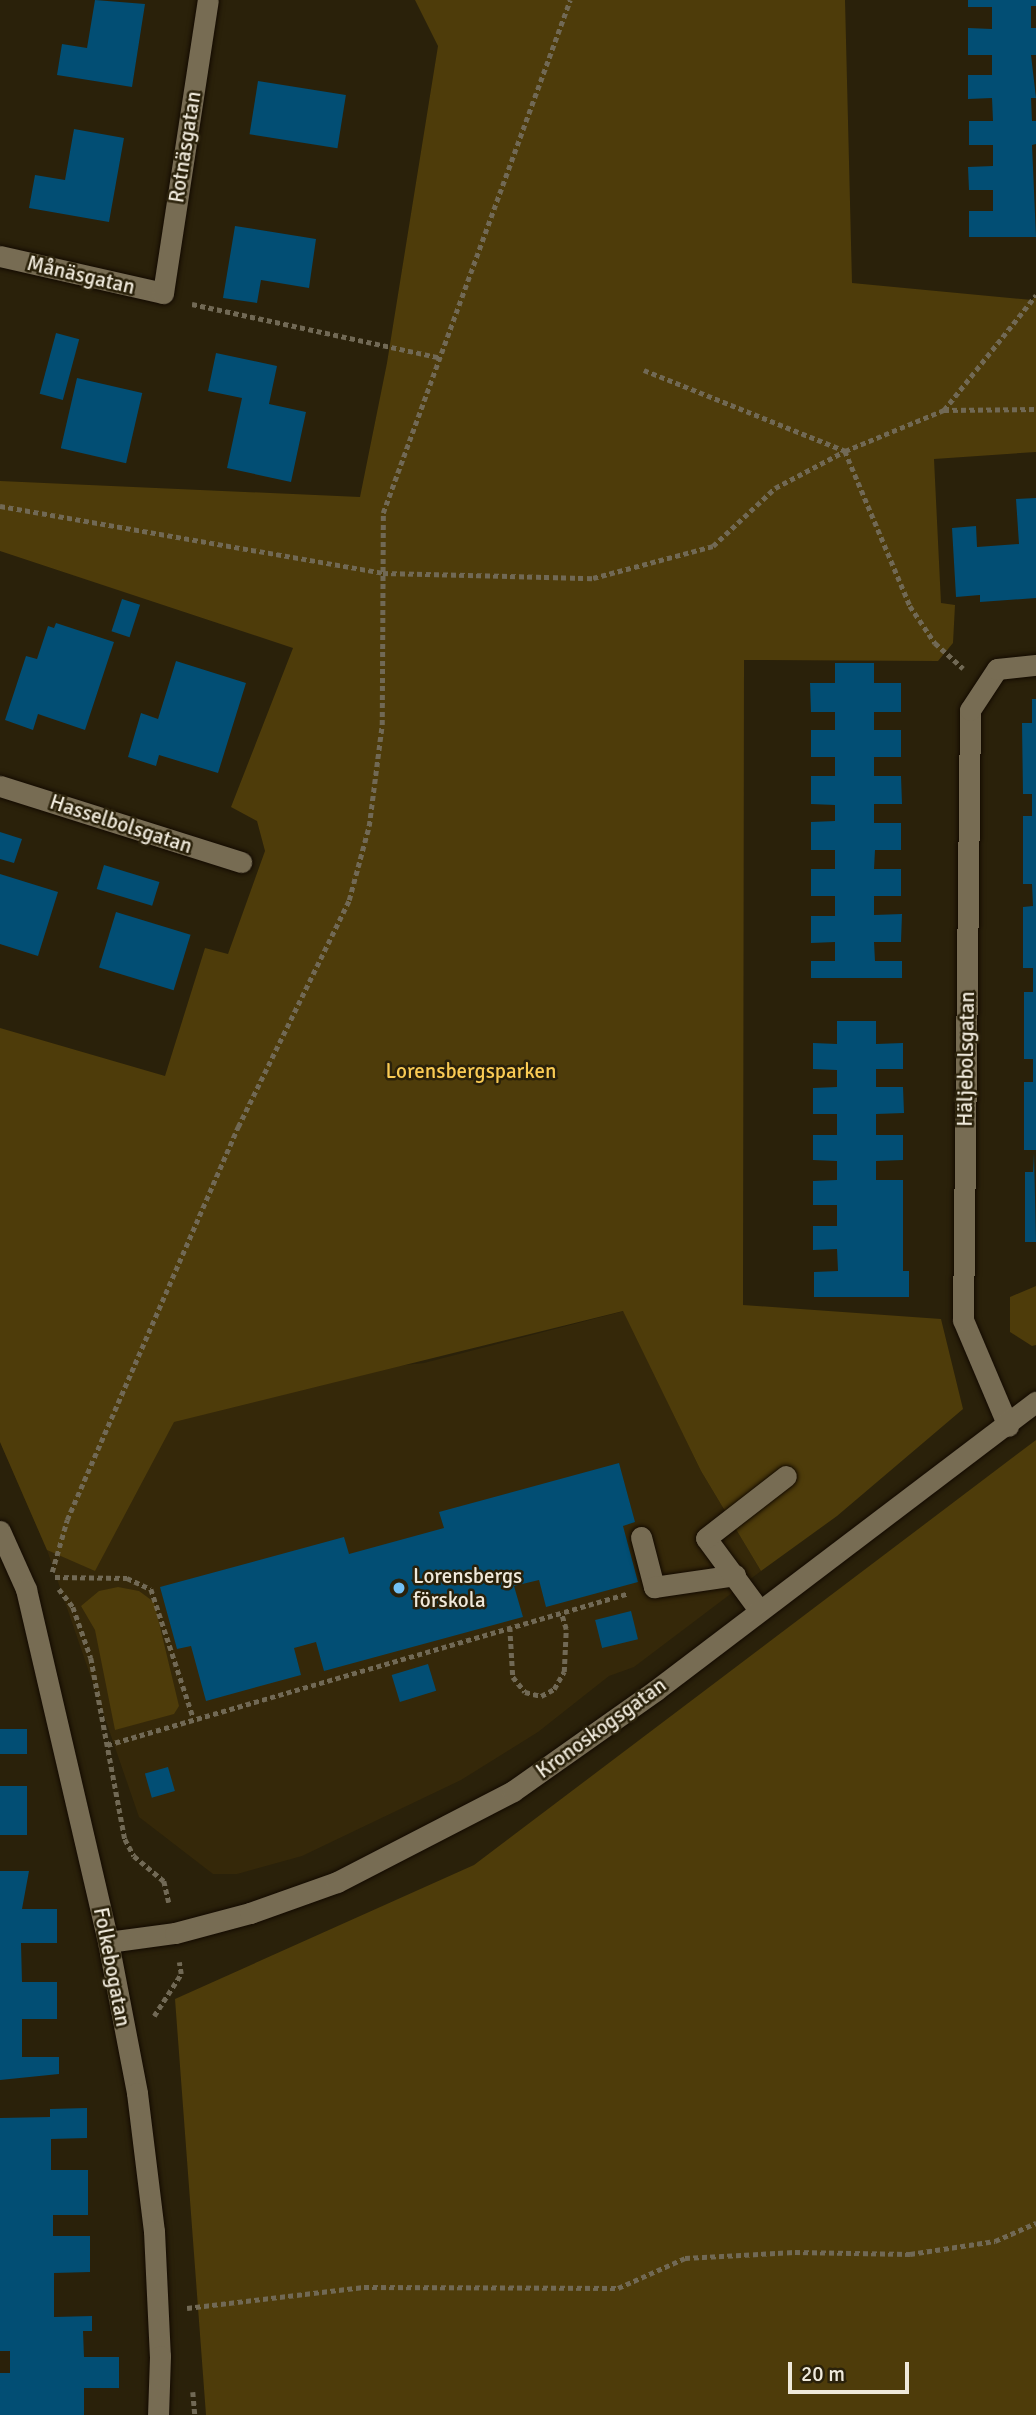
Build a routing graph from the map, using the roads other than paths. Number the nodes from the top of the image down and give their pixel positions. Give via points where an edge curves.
1 (208, 0) edge
2 (0, 256) edge
3 (163, 293) joint
4 (1036, 665) edge
5 (0, 786) edge
6 (241, 862) dead end
7 (1036, 1402) edge
8 (1008, 1426) junction
9 (786, 1476) dead end
10 (0, 1531) edge
11 (641, 1537) dead end
12 (734, 1575) junction
13 (759, 1609) junction
14 (108, 1942) junction
15 (158, 2415) edge

1 - 3 street, Rotnäsgatan
2 - 3 street, Månäsgatan
4 - 8 street, Häljebolsgatan via 996,669 970,710 963,1320
5 - 6 street, Hasselbolsgatan
7 - 8 street, Kronoskogsgatan
8 - 13 street, Kronoskogsgatan
9 - 12 street via 706,1538
10 - 14 street, Folkebogatan via 26,1588
11 - 12 street via 654,1587
12 - 13 street
13 - 14 street, Kronoskogsgatan via 582,1745 513,1791 434,1833 337,1882 250,1913 175,1933
14 - 15 street, Folkebogatan via 136,2093 154,2231

